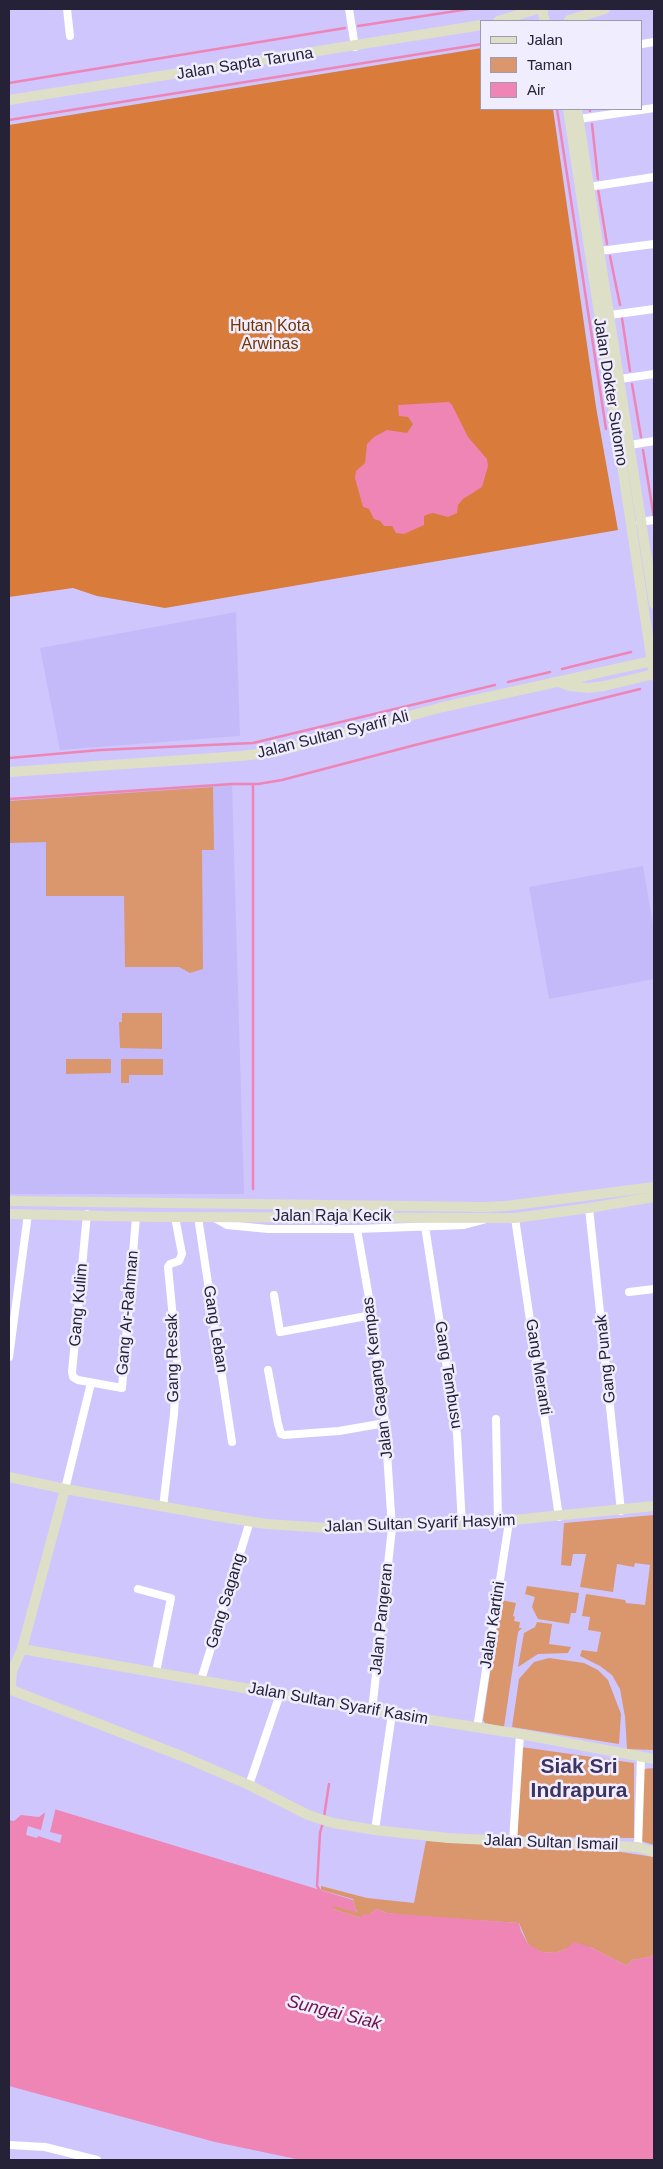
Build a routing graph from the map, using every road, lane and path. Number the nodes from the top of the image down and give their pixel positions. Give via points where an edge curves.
1 (67, 9) edge
2 (349, 9) edge
3 (537, 9) edge
4 (605, 9) edge
5 (501, 20) edge
6 (572, 20) edge
7 (480, 25) edge
8 (70, 36) dead end
9 (355, 47) junction
10 (9, 100) edge
11 (568, 110) edge
12 (629, 110) edge
13 (578, 114) edge
14 (654, 177) edge
15 (590, 187) junction
16 (654, 244) edge
17 (600, 251) junction
18 (654, 308) edge
19 (610, 315) junction
20 (654, 374) edge
21 (620, 379) junction
22 (625, 416) junction
23 (614, 418) junction
24 (654, 441) edge
25 (630, 445) junction
26 (648, 520) edge
27 (654, 599) edge
28 (654, 604) edge
29 (653, 662) edge
30 (654, 675) edge
31 (557, 681) junction
32 (9, 772) edge
33 (654, 1187) edge
34 (640, 1194) junction
35 (654, 1197) edge
36 (9, 1201) edge
37 (485, 1207) junction
38 (589, 1208) junction
39 (9, 1214) edge
40 (28, 1214) junction
41 (87, 1214) junction
42 (136, 1216) junction
43 (212, 1216) junction
44 (175, 1217) junction
45 (198, 1217) junction
46 (485, 1218) junction
47 (515, 1218) junction
48 (425, 1226) junction
49 (357, 1229) junction
50 (654, 1289) edge
51 (629, 1292) dead end
52 (274, 1295) dead end
53 (372, 1315) junction
54 (9, 1357) edge
55 (268, 1370) dead end
56 (91, 1384) junction
57 (496, 1418) dead end
58 (385, 1423) junction
59 (232, 1442) dead end
60 (9, 1477) edge
61 (65, 1489) junction
62 (654, 1506) edge
63 (163, 1507) junction
64 (621, 1510) junction
65 (559, 1517) junction
66 (250, 1521) junction
67 (504, 1522) junction
68 (462, 1525) junction
69 (392, 1528) junction
70 (138, 1589) dead end
71 (22, 1649) junction
72 (10, 1672) edge
73 (156, 1672) junction
74 (201, 1680) junction
75 (11, 1690) edge
76 (280, 1694) junction
77 (372, 1711) junction
78 (392, 1714) junction
79 (477, 1728) junction
80 (520, 1734) junction
81 (641, 1758) junction
82 (654, 1760) edge
83 (249, 1785) junction
84 (375, 1830) junction
85 (513, 1842) junction
86 (638, 1847) junction
87 (654, 1852) edge
88 (9, 2145) edge
89 (97, 2160) edge

1 - 8 street
2 - 9 street
3 - 5 street
4 - 6 street
7 - 9 street, Jalan Sapta Taruna
9 - 10 street, Jalan Sapta Taruna
11 - 23 street, Jalan Dokter Sutomo
12 - 13 street
13 - 15 street, Jalan Dokter Sutomo
14 - 15 street
15 - 17 street, Jalan Dokter Sutomo
16 - 17 street
17 - 19 street, Jalan Dokter Sutomo
18 - 19 street
19 - 21 street, Jalan Dokter Sutomo
20 - 21 street
21 - 22 street, Jalan Dokter Sutomo
22 - 23 street
22 - 25 street, Jalan Dokter Sutomo
23 - 29 street, Jalan Dokter Sutomo
24 - 25 street
25 - 26 street, Jalan Dokter Sutomo
26 - 27 street, Jalan Dokter Sutomo
27 - 28 street, Jalan Dokter Sutomo
29 - 30 street, Jalan Dokter Sutomo
29 - 31 street, Jalan Sultan Syarif Ali
30 - 31 street via 588,688
31 - 32 street, Jalan Sultan Syarif Ali via 443,707 275,752
33 - 34 street, Jalan Raja Kecik
34 - 35 street, Jalan Raja Kecik
34 - 37 street, Jalan Raja Kecik
34 - 38 street, Jalan Raja Kecik
36 - 37 street, Jalan Raja Kecik
37 - 46 street
38 - 47 street, Jalan Raja Kecik
38 - 64 street, Gang Punak
39 - 40 street, Jalan Raja Kecik
40 - 41 street, Jalan Raja Kecik
40 - 54 street
41 - 42 street, Jalan Raja Kecik
41 - 56 street, Gang Kulim via 72,1372 73,1377
42 - 44 street, Jalan Raja Kecik
42 - 56 street, Gang Ar-Rahman via 122,1388
43 - 45 street, Jalan Raja Kecik
43 - 46 street, Jalan Raja Kecik
43 - 49 street via 222,1224 234,1227
44 - 45 street, Jalan Raja Kecik
44 - 63 street, Gang Resak via 182,1254 179,1261 168,1267 177,1360
45 - 59 street, Gang Leban
46 - 47 street, Jalan Raja Kecik
46 - 48 street via 470,1224
47 - 65 street, Gang Meranti
48 - 49 street
48 - 68 street, Gang Tembusu via 457,1434
49 - 53 street, Jalan Gagang Kempas
50 - 51 street
52 - 53 street via 280,1332
53 - 58 street, Jalan Gagang Kempas
55 - 58 street via 279,1430 284,1435 339,1431
56 - 61 street, Gang Ar-Rahman
57 - 67 street, Jalan Kartini
58 - 69 street, Jalan Gagang Kempas
60 - 61 street, Jalan Sultan Syarif Hasyim
61 - 63 street, Jalan Sultan Syarif Hasyim
61 - 71 street
62 - 64 street, Jalan Sultan Syarif Hasyim
63 - 66 street, Jalan Sultan Syarif Hasyim
64 - 65 street, Jalan Sultan Syarif Hasyim
65 - 67 street, Jalan Sultan Syarif Hasyim
66 - 69 street, Jalan Sultan Syarif Hasyim via 327,1528
66 - 74 street, Gang Sagang
67 - 68 street, Jalan Sultan Syarif Hasyim
67 - 79 street, Jalan Kartini
68 - 69 street, Jalan Sultan Syarif Hasyim
69 - 77 street, Jalan Pangeran
70 - 73 street via 171,1598
71 - 72 street
71 - 73 street, Jalan Sultan Syarif Kasim
72 - 75 street
73 - 74 street, Jalan Sultan Syarif Kasim
74 - 76 street, Jalan Sultan Syarif Kasim
75 - 83 street, Jalan Sultan Ismail
76 - 77 street, Jalan Sultan Syarif Kasim
76 - 83 street
77 - 78 street, Jalan Sultan Syarif Kasim
78 - 79 street, Jalan Sultan Syarif Kasim
78 - 84 street
79 - 80 street, Jalan Sultan Syarif Kasim
80 - 81 street, Jalan Sultan Syarif Kasim
80 - 85 street
81 - 82 street, Jalan Sultan Syarif Kasim
81 - 86 street
83 - 84 street, Jalan Sultan Ismail via 308,1815
84 - 85 street, Jalan Sultan Ismail
85 - 86 street, Jalan Sultan Ismail
86 - 87 street, Jalan Sultan Ismail
88 - 89 street via 45,2148

